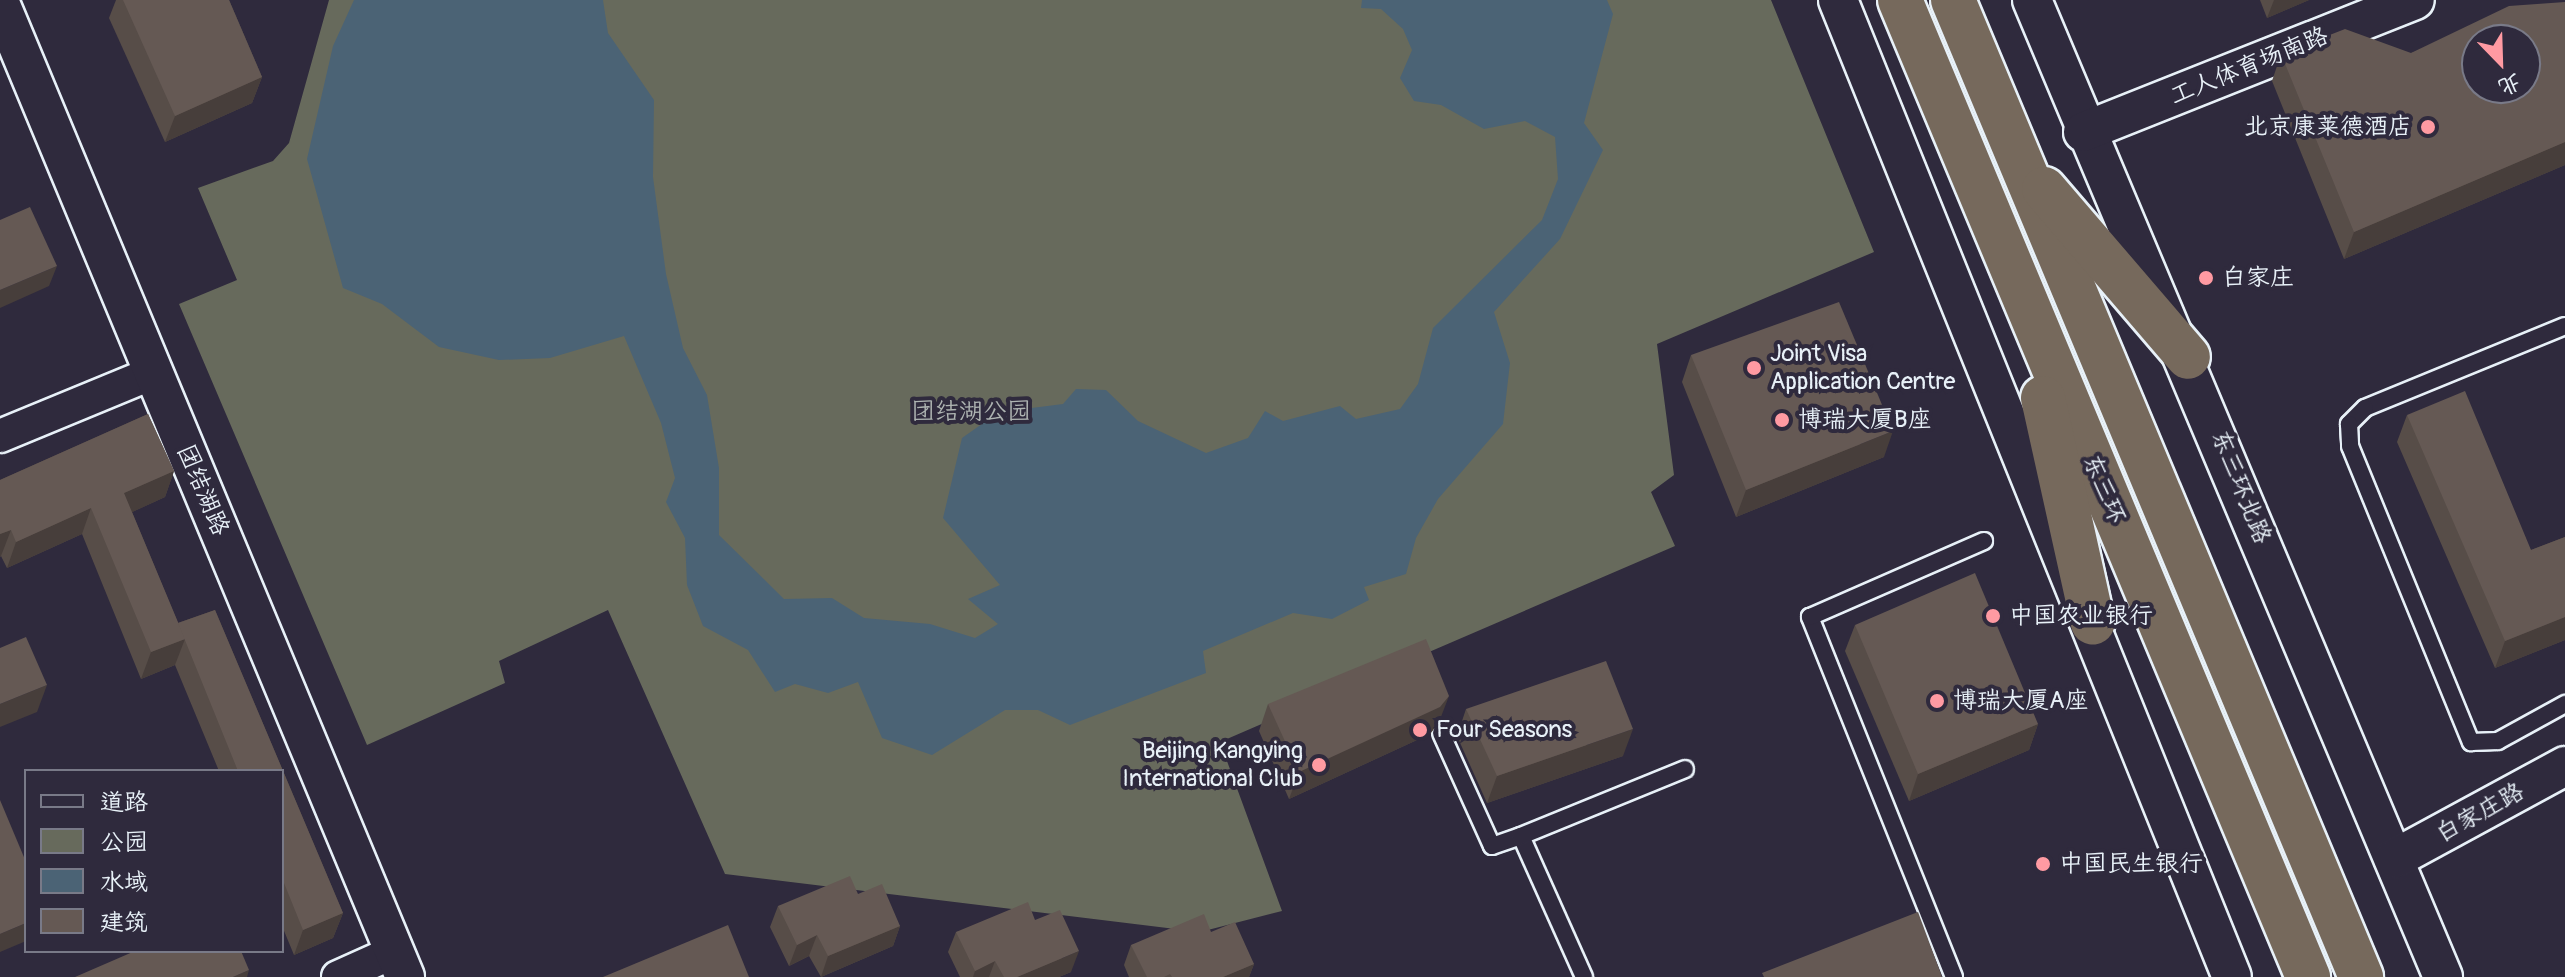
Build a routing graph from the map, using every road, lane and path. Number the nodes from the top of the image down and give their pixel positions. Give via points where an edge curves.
1 (1838, 0) edge
2 (1882, 0) edge
3 (1900, 0) edge
4 (1953, 0) edge
5 (2032, 0) edge
6 (2415, 0) edge
7 (0, 3) edge
8 (1941, 99) junction
9 (2083, 132) junction
10 (2017, 157) junction
11 (2019, 286) junction
12 (2565, 326) edge
13 (2188, 357) junction
14 (153, 373) junction
15 (0, 436) edge
16 (1984, 541) dead end
17 (2093, 623) junction
18 (2565, 704) edge
19 (1441, 733) edge
20 (2565, 766) edge
21 (1685, 769) dead end
22 (1521, 836) junction
23 (2394, 859) junction
24 (400, 964) edge
25 (338, 977) edge
26 (1584, 977) edge
27 (1954, 977) edge
28 (2232, 977) edge
29 (2308, 977) edge
30 (2361, 977) edge
31 (2443, 977) edge

1 - 17 street
2 - 8 highway
3 - 8 highway, 东三环
4 - 10 highway, 东三环
5 - 9 street, 东三环北路
6 - 9 street, 工人体育场南路
7 - 14 street, 团结湖路
8 - 11 highway, 东三环
9 - 13 street, 东三环北路
10 - 13 highway
10 - 30 highway, 东三环
11 - 17 highway
11 - 29 highway, 东三环
12 - 18 lane via 2365,408 2349,424 2350,446 2471,742 2498,741
13 - 23 street, 东三环北路
14 - 15 street
14 - 24 street, 团结湖路
16 - 27 lane via 1810,617
17 - 28 street
19 - 22 lane via 1492,846
20 - 23 street, 白家庄路
21 - 22 lane
22 - 26 lane
23 - 31 street, 东三环北路
24 - 25 street

